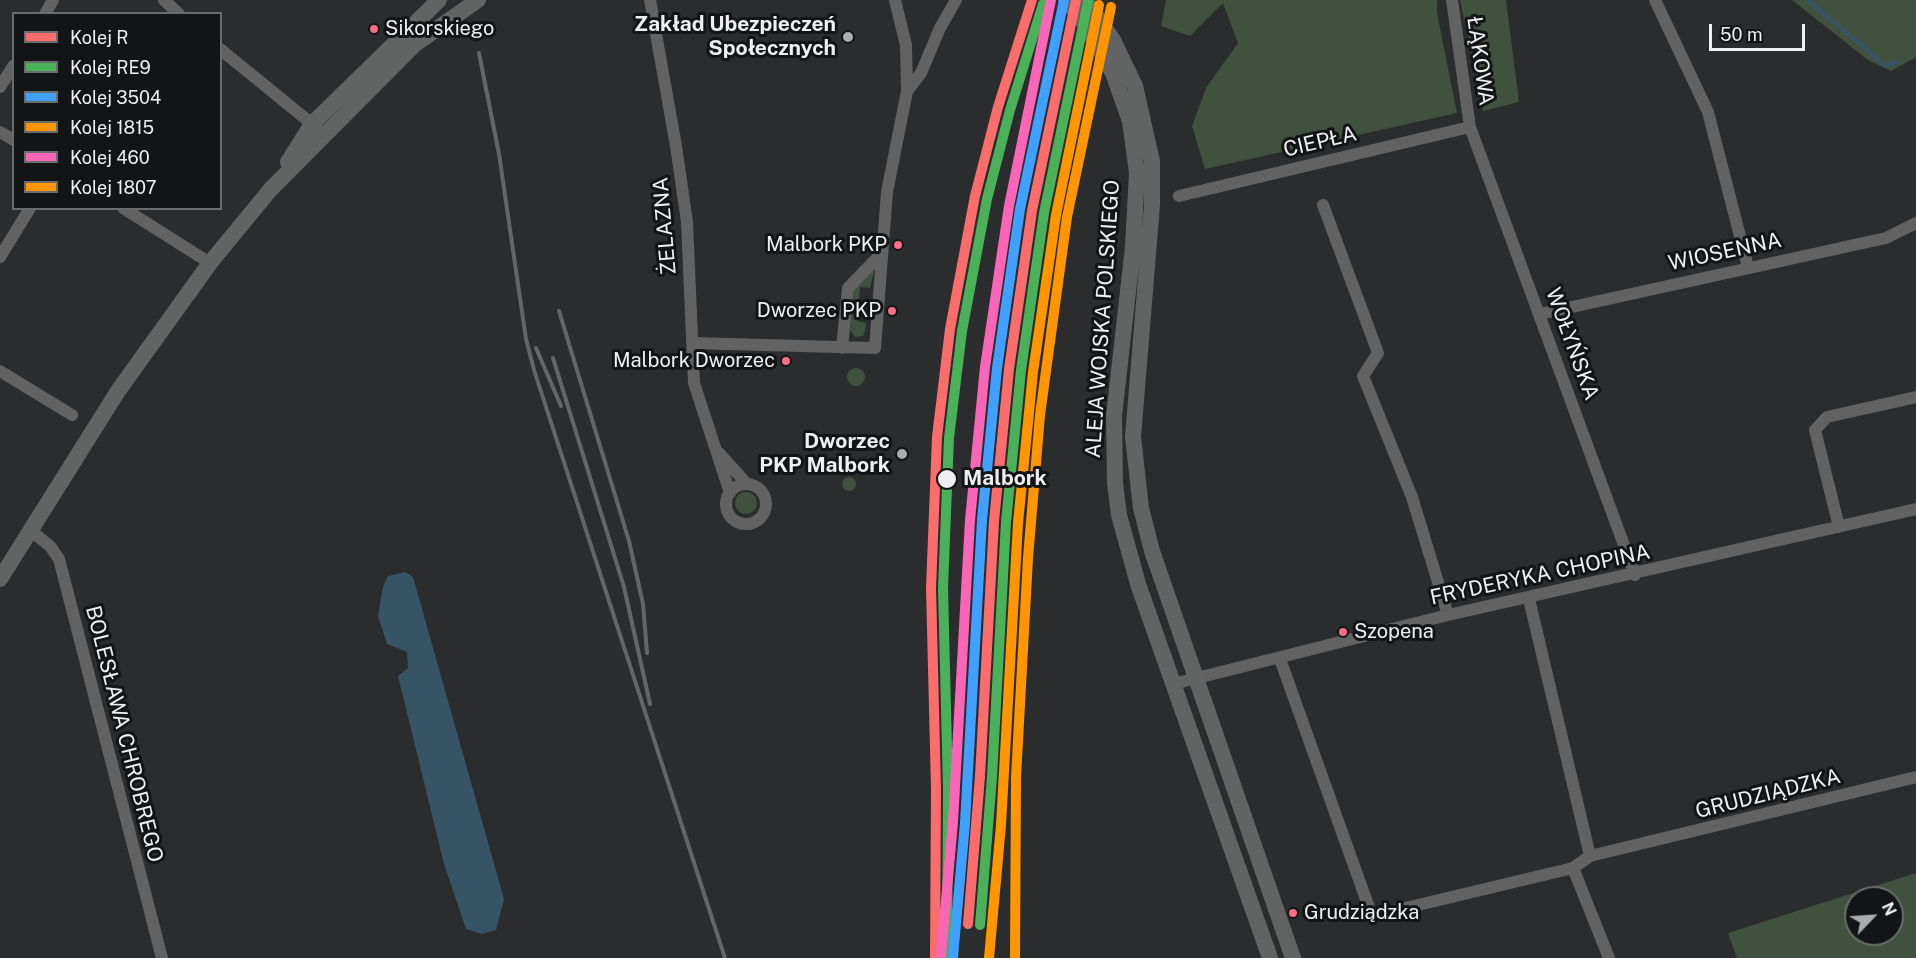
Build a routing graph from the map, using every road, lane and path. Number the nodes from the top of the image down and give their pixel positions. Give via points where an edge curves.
1 (164, 0) edge
2 (439, 0) edge
3 (478, 0) edge
4 (650, 0) edge
5 (895, 0) edge
6 (956, 0) edge
7 (1066, 0) edge
8 (1085, 0) edge
9 (1452, 0) edge
10 (1655, 0) edge
11 (177, 12) edge
12 (222, 51) edge
13 (12, 68) edge
14 (0, 87) edge
15 (907, 91) junction
16 (1470, 128) junction
17 (318, 129) junction
18 (1179, 196) dead end
19 (1323, 205) dead end
20 (29, 210) edge
21 (126, 210) edge
22 (1916, 223) edge
23 (881, 254) junction
24 (0, 257) edge
25 (210, 263) junction
26 (1748, 267) junction
27 (1540, 314) junction
28 (692, 344) junction
29 (842, 348) junction
30 (0, 371) edge
31 (1916, 397) edge
32 (72, 415) dead end
33 (715, 447) junction
34 (747, 484) junction
35 (729, 493) junction
36 (1916, 509) edge
37 (1839, 527) junction
38 (30, 530) junction
39 (3, 567) edge
40 (1635, 575) junction
41 (1530, 598) junction
42 (1448, 615) junction
43 (1280, 658) junction
44 (1196, 677) junction
45 (1173, 684) junction
46 (1916, 777) edge
47 (1590, 856) junction
48 (1573, 868) junction
49 (162, 958) edge
50 (1270, 958) edge
51 (1293, 958) edge
52 (1609, 958) edge

1 - 11 street
2 - 17 main road
3 - 17 main road via 414,45
4 - 28 street, ŻELAZNA via 687,222
5 - 15 street via 906,45
6 - 15 street via 921,73
7 - 45 main road, ALEJA WOJSKA POLSKIEGO via 1107,61 1130,121 1137,192 1116,394 1115,483 1128,551
8 - 44 main road, ALEJA WOJSKA POLSKIEGO via 1113,40 1135,86 1148,138 1153,184 1135,409 1136,476 1152,551
9 - 16 street, ŁĄKOWA
10 - 26 street via 1708,112
12 - 17 street
13 - 14 street
15 - 23 street via 887,192
16 - 18 street, CIEPŁA
16 - 27 street, WOŁYŃSKA
17 - 25 main road
19 - 42 street via 1378,353 1363,376 1412,497
20 - 24 street
21 - 25 street
22 - 26 street, WIOSENNA via 1886,238
23 - 29 street via 849,288
23 - 29 street via 875,348
25 - 38 main road via 118,391
26 - 27 street, WIOSENNA
27 - 40 street, WOŁYŃSKA
28 - 29 street
28 - 33 street, ŻELAZNA via 694,383
30 - 32 street
31 - 37 street via 1827,417 1815,430
33 - 34 street, ŻELAZNA
33 - 35 street, ŻELAZNA
34 - 35 street
34 - 35 street, ŻELAZNA via 758,488 766,501 764,513 755,521 741,522 730,515
36 - 37 street, FRYDERYKA CHOPINA
37 - 40 street, FRYDERYKA CHOPINA
38 - 39 main road
38 - 49 street, BOLESŁAWA CHROBREGO via 50,546 59,560
40 - 41 street, FRYDERYKA CHOPINA
41 - 42 street, FRYDERYKA CHOPINA
41 - 47 street
42 - 43 street, FRYDERYKA CHOPINA
43 - 44 street, FRYDERYKA CHOPINA
43 - 48 street, GRUDZIĄDZKA via 1372,916
44 - 45 street, FRYDERYKA CHOPINA
44 - 51 main road, ALEJA WOJSKA POLSKIEGO
45 - 50 main road, ALEJA WOJSKA POLSKIEGO
46 - 47 street, GRUDZIĄDZKA
47 - 48 street, GRUDZIĄDZKA
48 - 52 street

